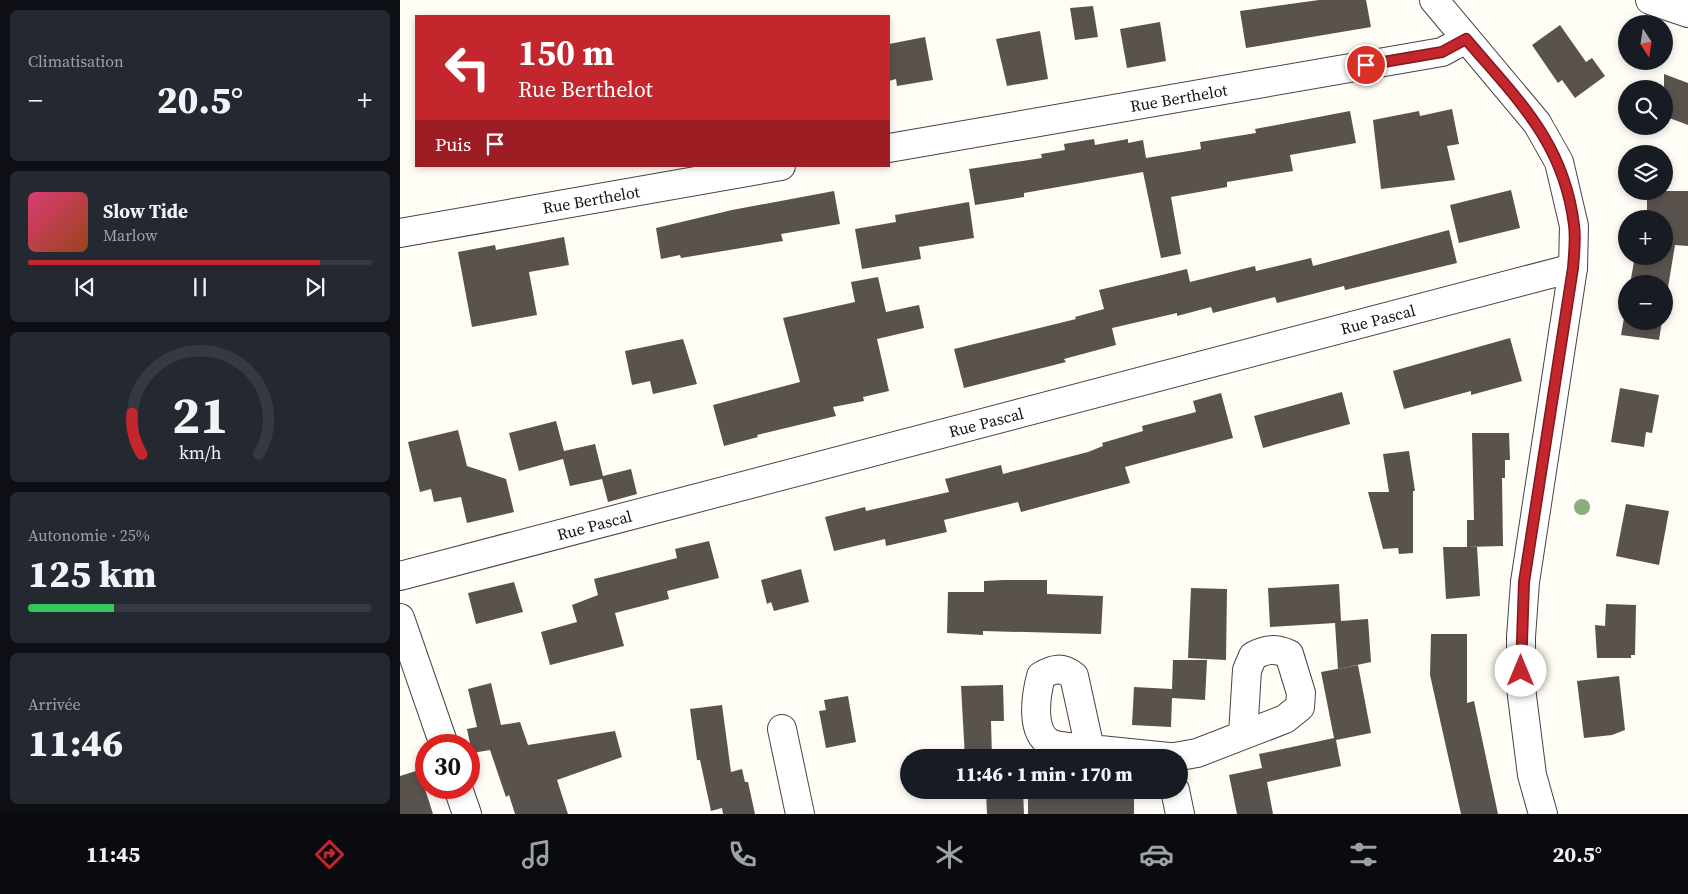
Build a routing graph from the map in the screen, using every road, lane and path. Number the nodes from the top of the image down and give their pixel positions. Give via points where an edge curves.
1 (1434, 0) edge
2 (1650, 0) edge
3 (1688, 13) edge
4 (1466, 39) junction
5 (890, 148) edge
6 (776, 167) edge
7 (400, 232) edge
8 (1573, 268) junction
9 (400, 576) edge
10 (400, 618) edge
11 (782, 729) dead end
12 (440, 734) edge
13 (1243, 734) dead end
14 (1188, 754) edge
15 (462, 799) edge
16 (1177, 799) edge
17 (468, 814) edge
18 (800, 814) edge
19 (1180, 814) edge
20 (1543, 814) edge

1 - 4 street
2 - 3 street
4 - 5 street, Rue Berthelot via 1442,52
4 - 8 street via 1537,124 1558,162 1574,226
6 - 7 street, Rue Berthelot
8 - 9 street, Rue Pascal
8 - 20 street via 1524,582 1521,688 1532,774
10 - 12 street
11 - 18 street
13 - 14 street
15 - 17 street
16 - 19 street

